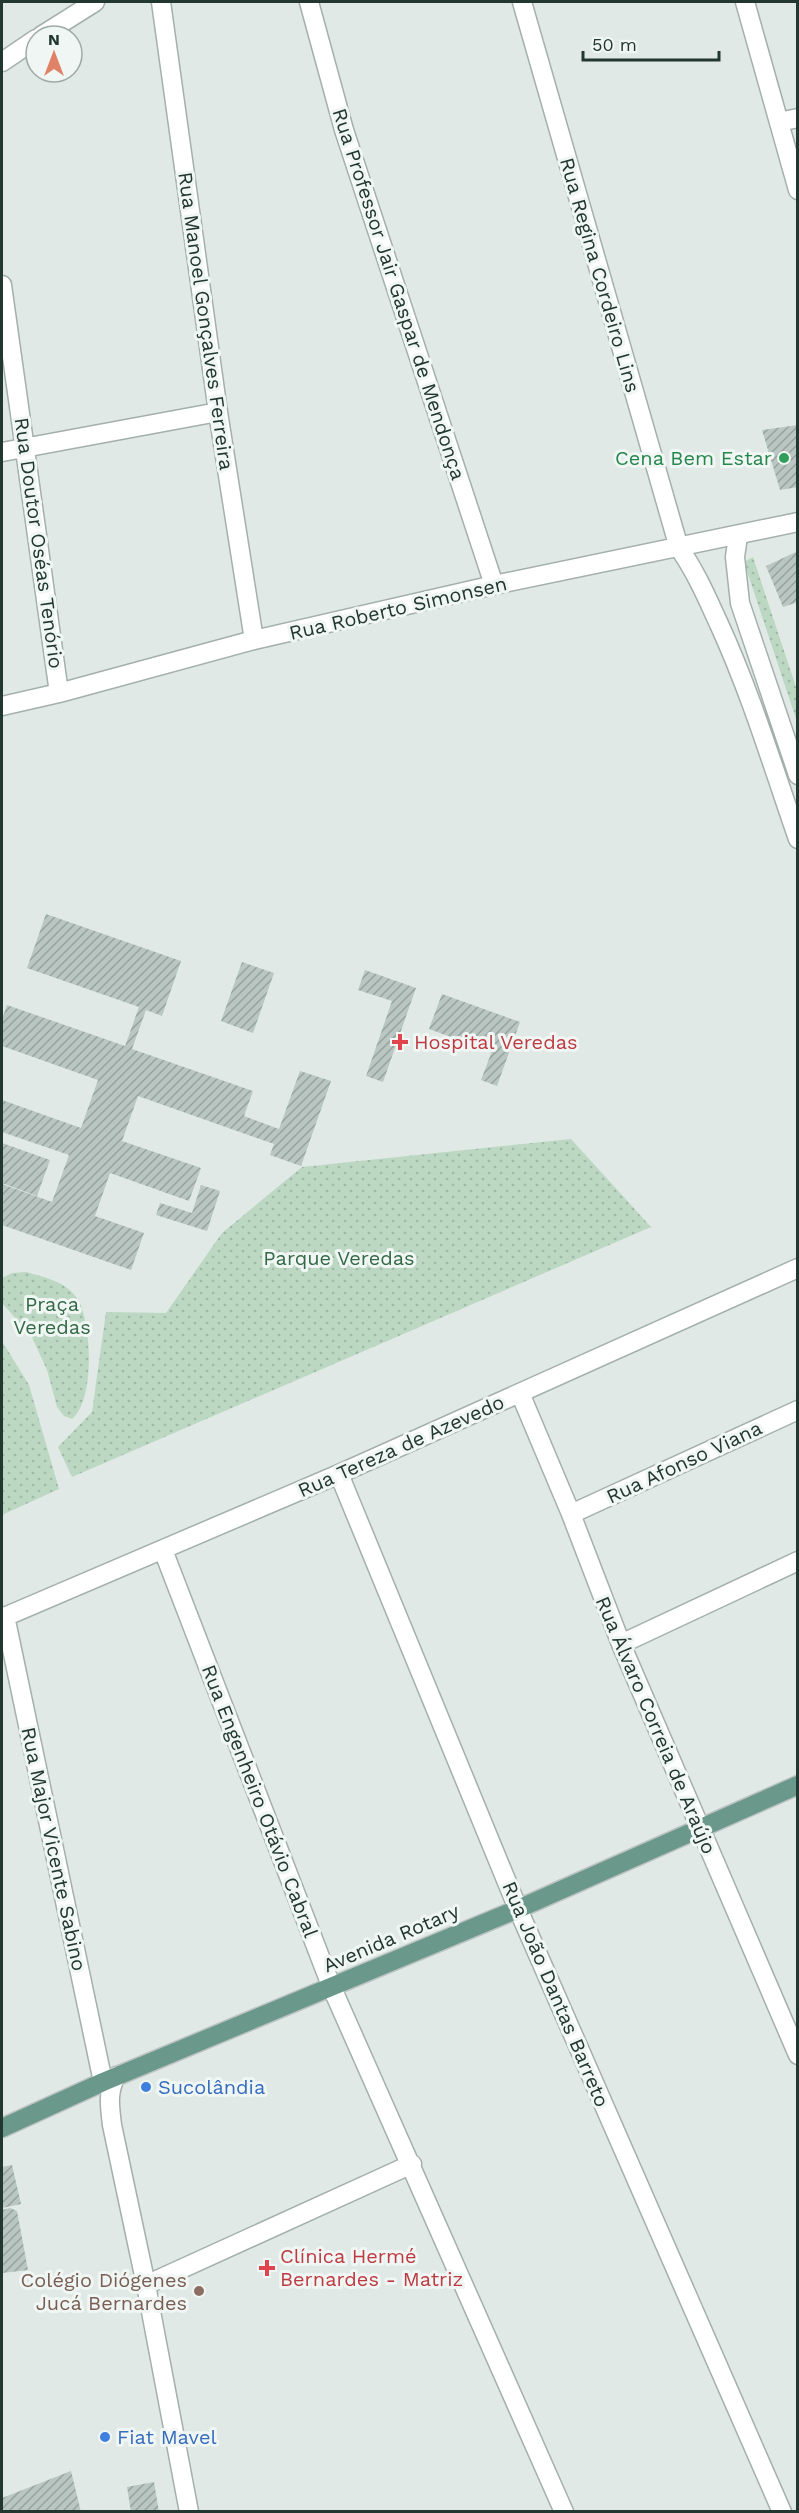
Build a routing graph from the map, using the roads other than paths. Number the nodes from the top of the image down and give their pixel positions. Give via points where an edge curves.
1 (95, 2) edge
2 (161, 2) edge
3 (309, 2) edge
4 (522, 2) edge
5 (745, 2) edge
6 (60, 24) edge
7 (24, 47) edge
8 (2, 62) edge
9 (798, 118) edge
10 (779, 122) junction
11 (798, 190) edge
12 (2, 285) edge
13 (218, 412) junction
14 (26, 448) junction
15 (2, 452) edge
16 (798, 522) edge
17 (738, 536) junction
18 (679, 548) junction
19 (494, 585) junction
20 (254, 640) junction
21 (59, 693) junction
22 (2, 706) edge
23 (798, 775) edge
24 (798, 839) edge
25 (798, 1268) edge
26 (520, 1393) junction
27 (798, 1410) edge
28 (339, 1474) junction
29 (571, 1514) junction
30 (163, 1550) junction
31 (798, 1561) edge
32 (3, 1617) edge
33 (621, 1644) junction
34 (798, 1785) edge
35 (699, 1828) junction
36 (518, 1908) junction
37 (332, 1988) junction
38 (798, 2055) edge
39 (110, 2079) junction
40 (72, 2096) junction
41 (112, 2125) junction
42 (2, 2128) edge
43 (412, 2164) junction
44 (146, 2285) junction
45 (189, 2511) edge
46 (564, 2511) edge
47 (782, 2511) edge

1 - 6 street
2 - 13 street, Rua Manoel Gonçalves Ferreira
3 - 19 street, Rua Professor Jair Gaspar de Mendonça via 344,130
4 - 18 street, Rua Regina Cordeiro Lins
5 - 10 street
7 - 8 street
9 - 10 street
10 - 11 street
12 - 14 street, Rua Doutor Oséas Tenório
13 - 14 street
13 - 20 street, Rua Manoel Gonçalves Ferreira
14 - 15 street
14 - 21 street, Rua Doutor Oséas Tenório
16 - 17 street, Rua Roberto Simonsen
17 - 18 street, Rua Roberto Simonsen
17 - 23 street via 735,557 740,603
18 - 19 street, Rua Roberto Simonsen
18 - 24 street, Rua Regina Cordeiro Lins via 693,567 732,653 761,724
19 - 20 street, Rua Roberto Simonsen
20 - 21 street, Rua Roberto Simonsen
21 - 22 street, Rua Roberto Simonsen
25 - 26 street, Rua Tereza de Azevedo
26 - 28 street, Rua Tereza de Azevedo
26 - 29 street, Rua Álvaro Correia de Araújo
27 - 29 street, Rua Afonso Viana
28 - 30 street, Rua Tereza de Azevedo
28 - 36 street, Rua João Dantas Barreto
29 - 33 street, Rua Álvaro Correia de Araújo
30 - 32 street, Rua Tereza de Azevedo
30 - 37 street, Rua Engenheiro Otávio Cabral
31 - 33 street
32 - 39 street, Rua Major Vicente Sabino
33 - 35 street, Rua Álvaro Correia de Araújo
34 - 35 main road, Avenida Rotary
35 - 36 main road, Avenida Rotary
35 - 38 street, Rua Álvaro Correia de Araújo
36 - 37 main road, Avenida Rotary
36 - 47 street, Rua João Dantas Barreto
37 - 39 main road, Avenida Rotary
37 - 43 street, Rua Engenheiro Otávio Cabral
39 - 40 main road, Avenida Rotary
39 - 41 street, Rua Major Vicente Sabino
40 - 41 street, Rua Major Vicente Sabino via 99,2101
40 - 42 main road, Avenida Rotary
41 - 44 street, Rua Major Vicente Sabino
43 - 44 street
43 - 46 street, Rua Engenheiro Otávio Cabral
44 - 45 street, Rua Major Vicente Sabino

